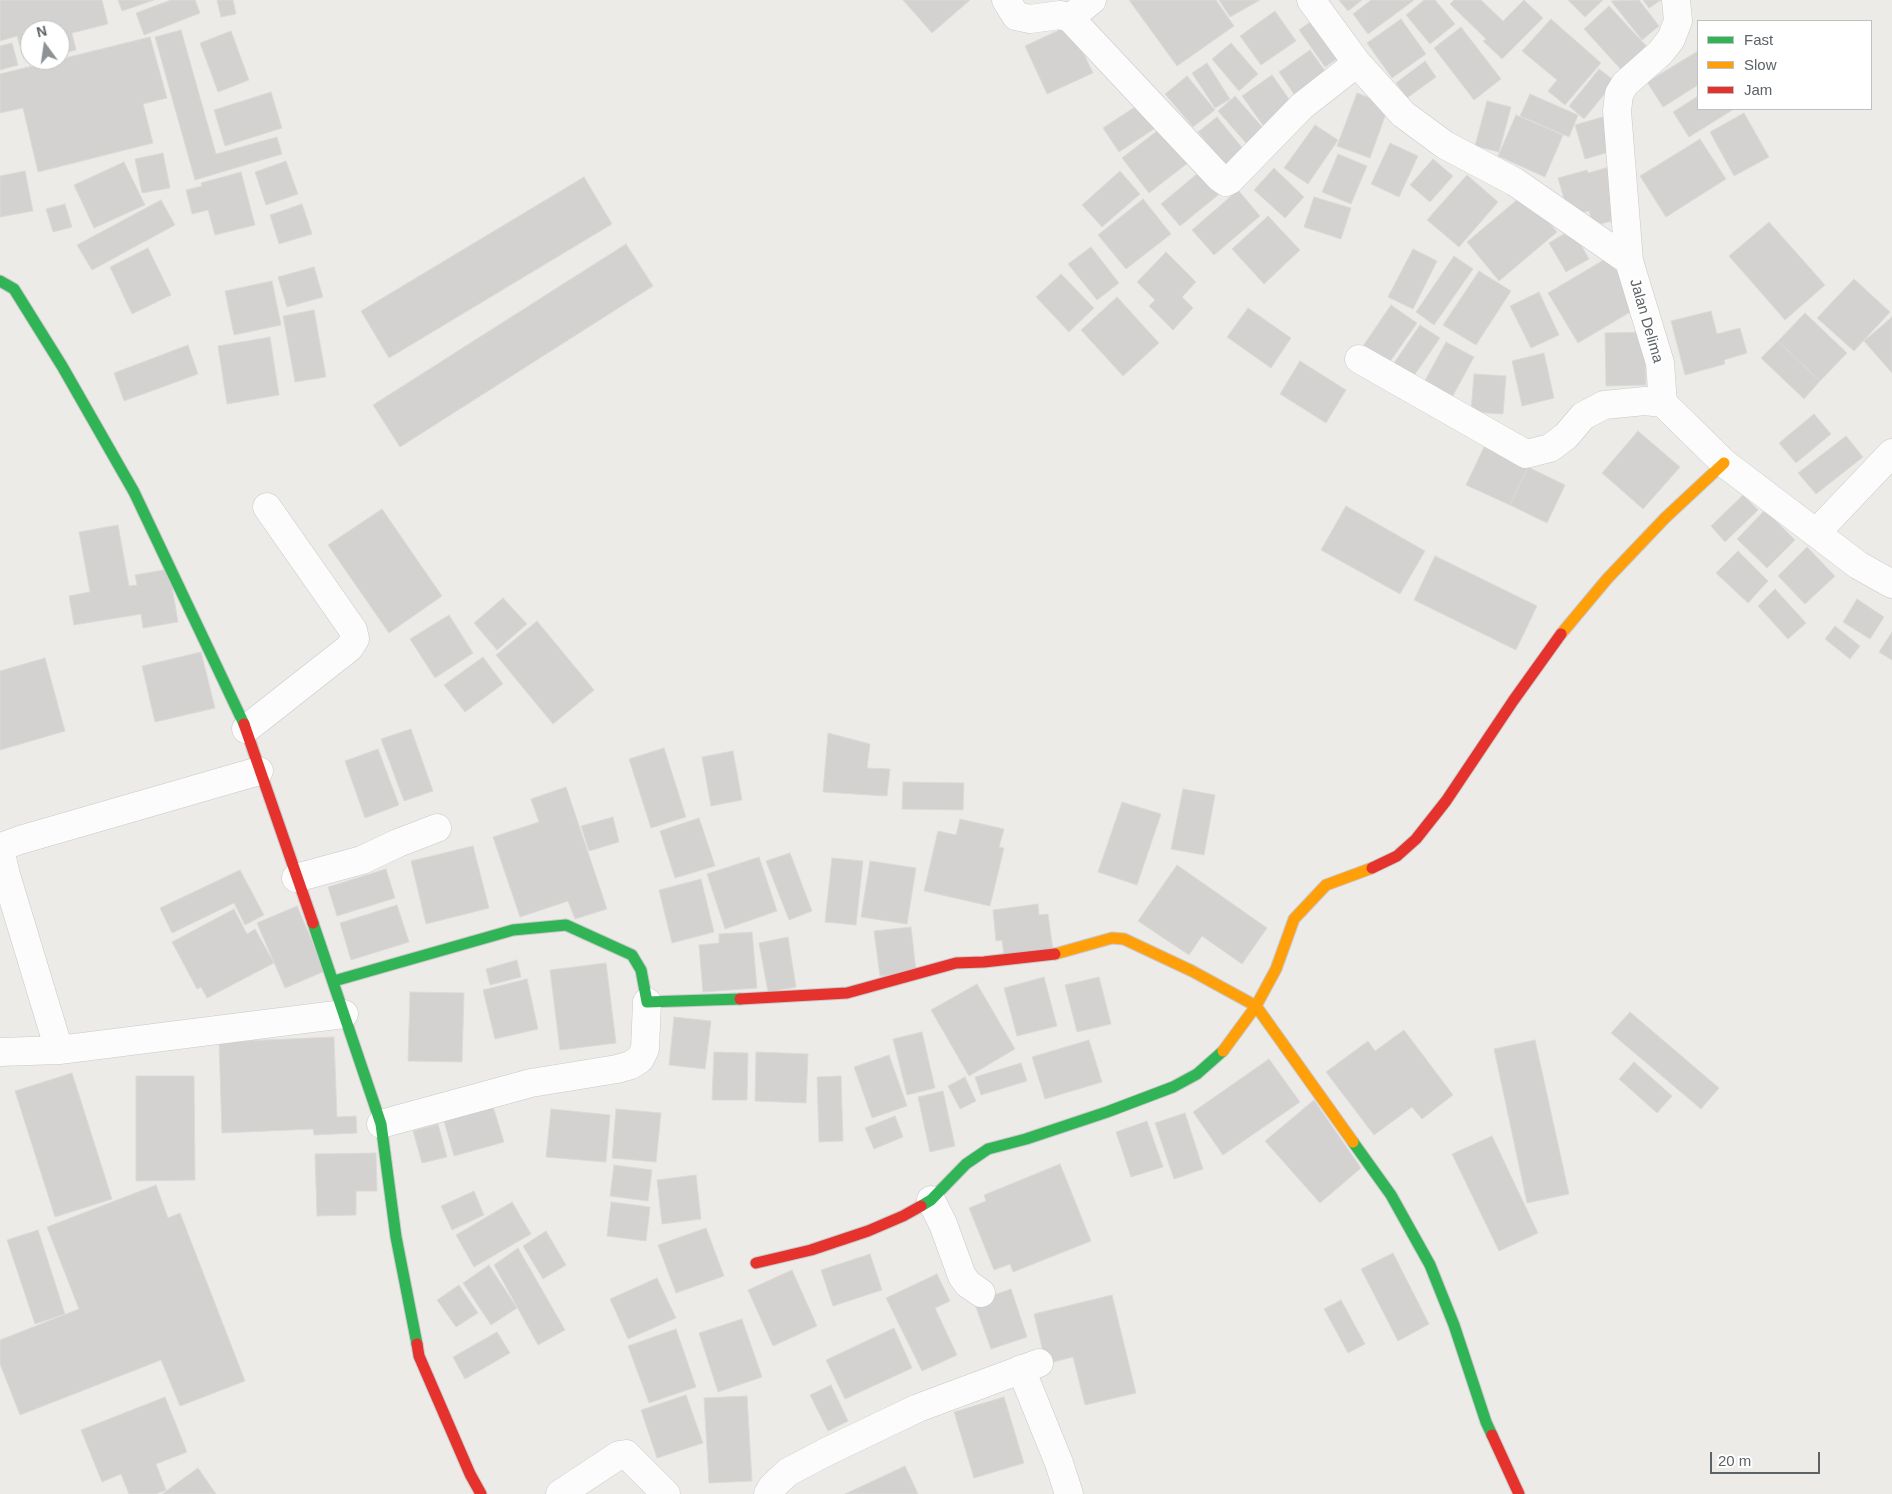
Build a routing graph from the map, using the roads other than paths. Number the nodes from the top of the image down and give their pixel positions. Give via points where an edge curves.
1 (1006, 0) edge
2 (1092, 0) edge
3 (1312, 0) edge
4 (1676, 0) edge
5 (1070, 18) junction
6 (1357, 63) junction
7 (1629, 261) junction
8 (0, 281) edge
9 (1359, 359) dead end
10 (1663, 403) junction
11 (1892, 452) edge
12 (1724, 463) junction
13 (267, 507) dead end
14 (1816, 533) junction
15 (1892, 584) edge
16 (246, 729) junction
17 (259, 772) junction
18 (437, 828) dead end
19 (296, 878) junction
20 (334, 981) junction
21 (647, 1002) junction
22 (1256, 1006) junction
23 (344, 1014) junction
24 (59, 1050) junction
25 (0, 1052) edge
26 (381, 1124) junction
27 (931, 1200) junction
28 (756, 1263) dead end
29 (981, 1293) dead end
30 (481, 1494) edge
31 (560, 1494) edge
32 (666, 1494) edge
33 (768, 1494) edge
34 (1069, 1494) edge
35 (1519, 1494) edge

1 - 5 street via 1016,16 1030,19 1060,15
2 - 5 street
3 - 6 street
4 - 7 street, Jalan Delima via 1678,21 1671,39 1625,84 1619,94 1617,111
5 - 6 street via 1226,182 1302,106
6 - 7 street via 1403,114 1445,145 1515,182
7 - 10 street, Jalan Delima via 1660,363
8 - 16 street via 14,289 134,492
9 - 10 street via 1526,454 1550,448 1566,436 1583,416 1604,405 1644,401
10 - 12 street
11 - 14 street
12 - 14 street
12 - 22 street via 1665,518 1572,619 1416,839 1397,856 1326,885 1294,919 1276,968
13 - 16 street via 353,630 355,638 349,648
14 - 15 street via 1858,565
16 - 17 street
17 - 19 street
17 - 24 street via 4,846 1,854 6,875
18 - 19 street via 362,860
19 - 20 street
20 - 21 street via 513,930 566,925 632,955 641,970
20 - 23 street
21 - 22 street via 848,993 956,963 1055,954 1112,938 1124,939 1192,971
21 - 26 street via 645,1049 640,1059 630,1065 531,1084
22 - 27 street via 1223,1051 1198,1074 1107,1112 988,1148 966,1164
22 - 35 street via 1390,1195 1430,1265 1486,1422
23 - 24 street
23 - 26 street
24 - 25 street
26 - 30 street via 396,1238 420,1356
27 - 28 street via 868,1231 811,1250
27 - 29 street via 962,1276
31 - 32 street via 626,1454
33 - 34 street via 788,1472 828,1451 918,1408 1030,1366

